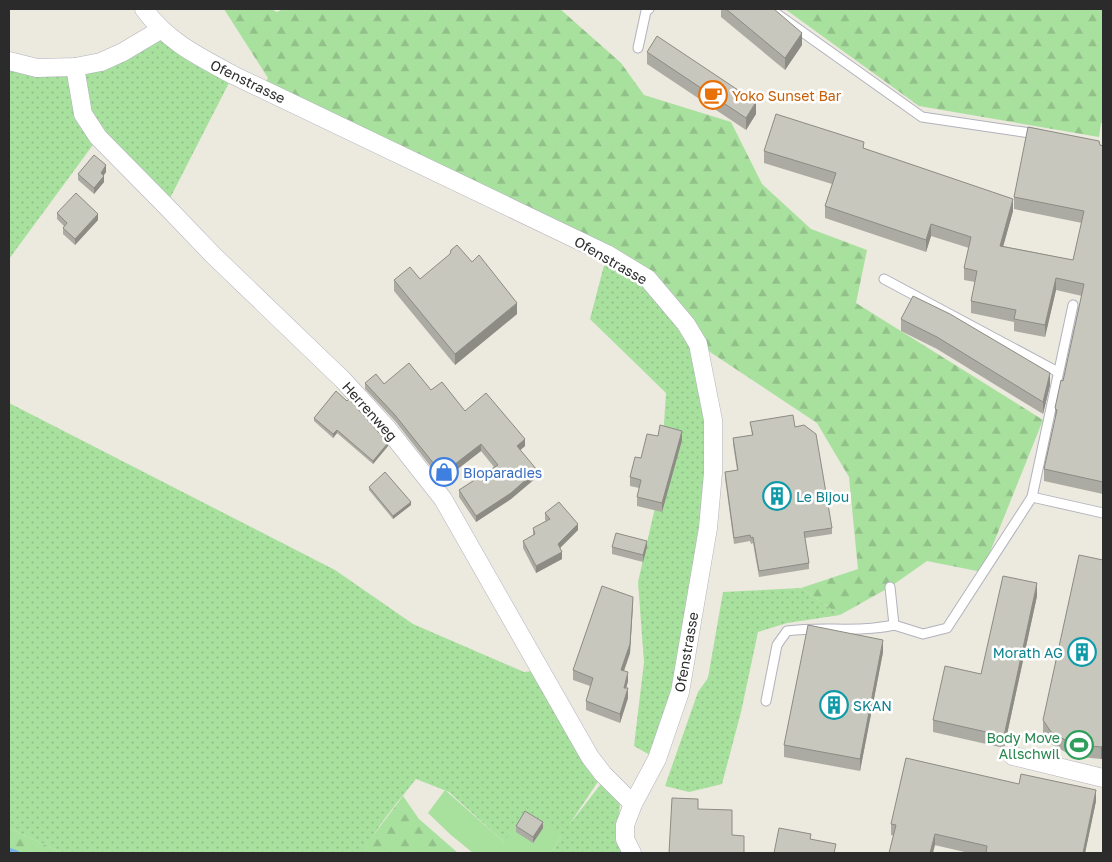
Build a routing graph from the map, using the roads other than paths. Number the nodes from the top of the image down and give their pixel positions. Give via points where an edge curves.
1 (144, 9) edge
2 (649, 9) edge
3 (770, 9) edge
4 (160, 30) junction
5 (638, 48) dead end
6 (9, 61) edge
7 (75, 67) junction
8 (1045, 136) edge
9 (884, 279) dead end
10 (1073, 305) dead end
11 (1058, 372) junction
12 (1032, 497) junction
13 (1103, 513) edge
14 (890, 587) dead end
15 (894, 625) junction
16 (766, 701) dead end
17 (1012, 756) dead end
18 (1103, 778) edge
19 (633, 804) junction
20 (632, 853) edge

1 - 4 street, Ofenstrasse
2 - 5 lane
3 - 8 lane via 922,117
4 - 7 street via 101,62
4 - 19 street, Ofenstrasse via 190,52 233,75 607,254 648,279 686,324 698,344 713,420 708,528 680,692 657,759
6 - 7 street via 37,68
7 - 19 street, Herrenweg via 83,114 98,137 213,255 343,380 387,428 443,499 590,757
9 - 11 lane
10 - 11 lane
11 - 12 lane
12 - 13 lane
12 - 15 lane via 947,628 923,634
14 - 15 lane
15 - 16 lane via 873,630 787,631 777,644
17 - 18 street
19 - 20 street via 625,825 625,839

